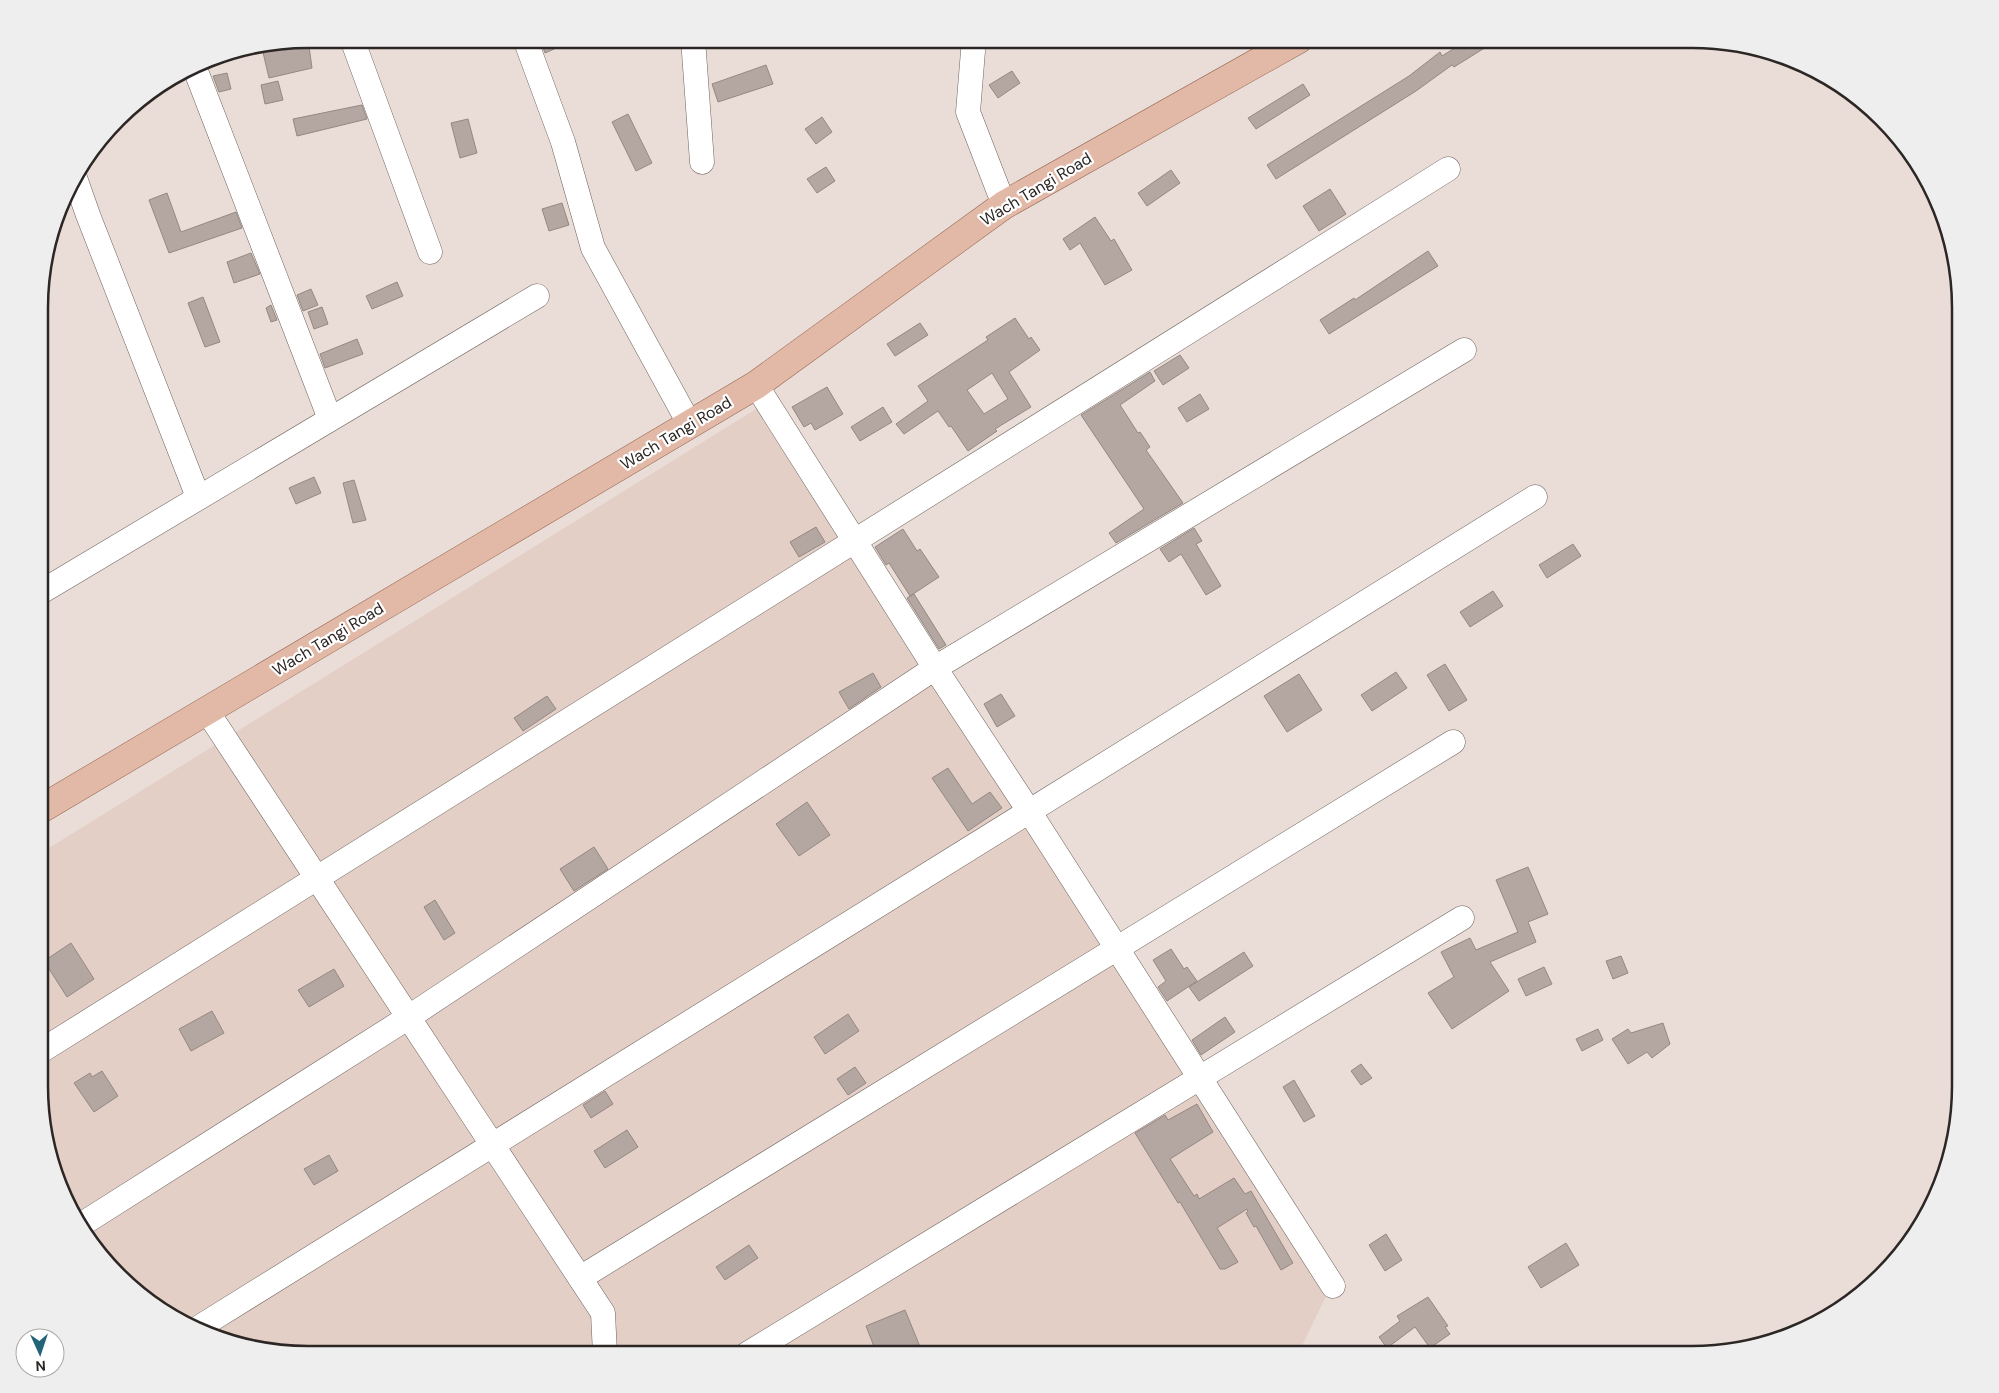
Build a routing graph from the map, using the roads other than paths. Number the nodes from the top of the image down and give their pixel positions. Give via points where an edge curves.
1 (355, 48) edge
2 (528, 48) edge
3 (694, 48) edge
4 (973, 48) edge
5 (1283, 48) edge
6 (196, 72) edge
7 (702, 162) dead end
8 (1448, 169) dead end
9 (78, 185) edge
10 (1004, 205) junction
11 (430, 252) dead end
12 (537, 296) dead end
13 (1464, 350) dead end
14 (756, 385) junction
15 (330, 419) junction
16 (690, 425) junction
17 (198, 497) junction
18 (1535, 497) dead end
19 (856, 540) junction
20 (48, 588) edge
21 (935, 668) junction
22 (207, 710) junction
23 (1453, 742) dead end
24 (48, 805) edge
25 (1029, 811) junction
26 (317, 878) junction
27 (1462, 918) dead end
28 (1117, 948) junction
29 (409, 1017) junction
30 (48, 1048) edge
31 (1200, 1078) junction
32 (492, 1145) junction
33 (86, 1222) edge
34 (580, 1278) junction
35 (1333, 1286) dead end
36 (204, 1324) edge
37 (605, 1346) edge
38 (761, 1346) edge

1 - 11 street
2 - 16 street via 564,142 593,248
3 - 7 street
4 - 10 street via 968,112
5 - 10 main road, Wach Tangi Road
6 - 15 street
8 - 19 street
9 - 17 street
10 - 14 main road, Wach Tangi Road
12 - 15 street
13 - 21 street
14 - 16 main road, Wach Tangi Road
14 - 19 street
15 - 17 street
16 - 22 main road, Wach Tangi Road
17 - 20 street
18 - 25 street
19 - 21 street
19 - 26 street
21 - 25 street
21 - 29 street
22 - 24 main road, Wach Tangi Road
22 - 26 street
23 - 28 street
25 - 28 street
25 - 32 street
26 - 29 street
26 - 30 street
27 - 31 street
28 - 31 street
28 - 34 street
29 - 32 street
29 - 33 street
31 - 35 street
31 - 38 street
32 - 34 street
32 - 36 street
34 - 37 street via 603,1313

